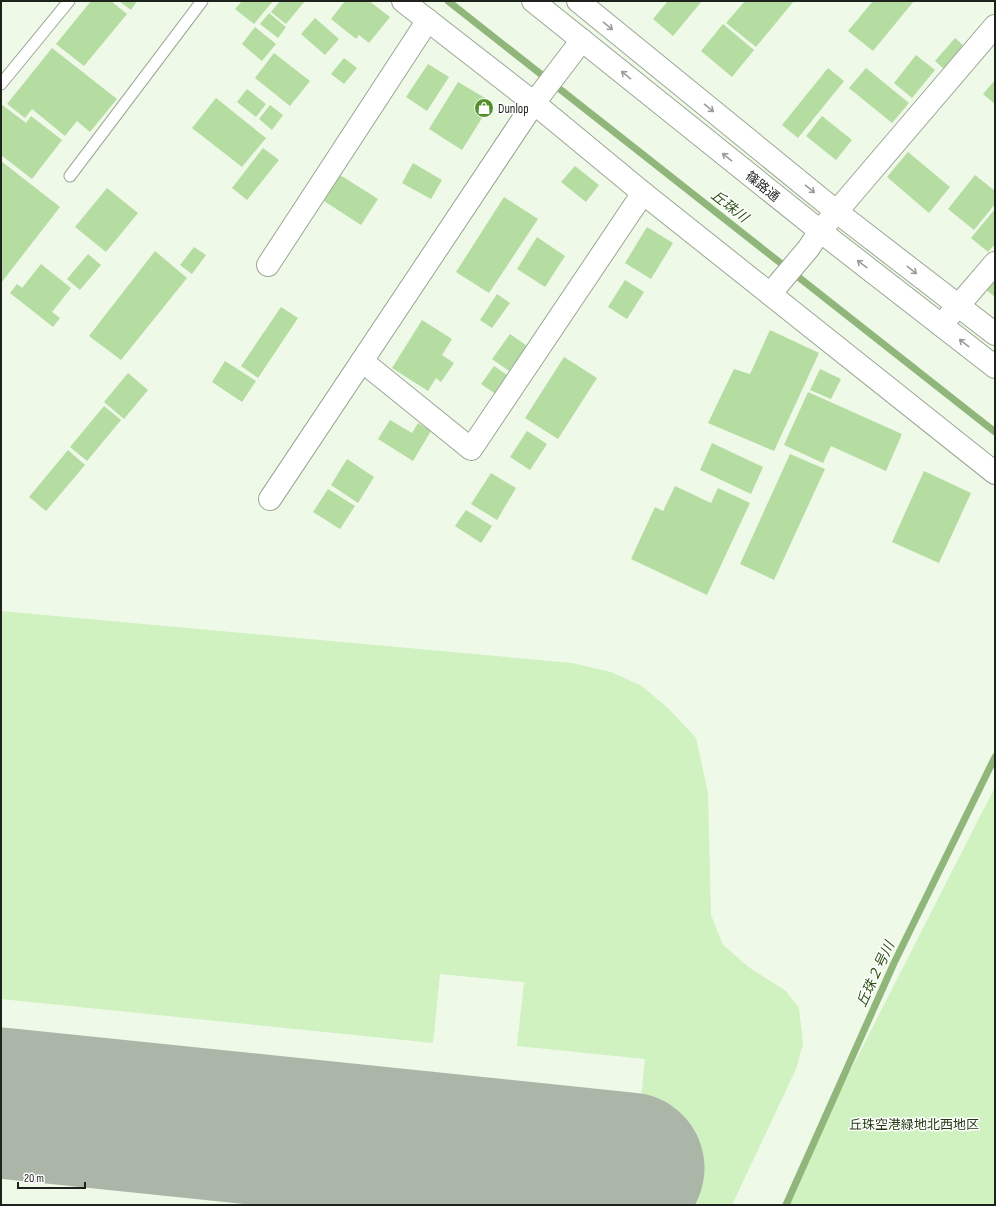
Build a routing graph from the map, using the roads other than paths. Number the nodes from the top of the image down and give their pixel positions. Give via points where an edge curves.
1 (69, 1) edge
2 (202, 1) edge
3 (403, 1) edge
4 (533, 1) edge
5 (578, 1) edge
6 (428, 20) junction
7 (995, 26) edge
8 (582, 40) junction
9 (1, 84) edge
10 (537, 98) junction
11 (70, 176) dead end
12 (643, 193) junction
13 (837, 212) junction
14 (820, 231) junction
15 (995, 263) edge
16 (268, 265) dead end
17 (775, 289) junction
18 (958, 306) junction
19 (941, 325) junction
20 (995, 334) edge
21 (362, 361) junction
22 (995, 367) edge
23 (995, 473) edge
24 (270, 499) dead end

1 - 9 lane
2 - 11 lane
3 - 6 street
4 - 8 street, 篠路通
5 -> 13 street, 篠路通
6 - 10 street
6 - 16 street
7 - 13 street
8 - 10 street
14 -> 8 street, 篠路通
10 - 12 street
10 - 21 street
12 - 17 street
12 - 21 street via 471,448
13 - 14 street
13 -> 18 street, 篠路通
14 - 17 street
19 -> 14 street, 篠路通
15 - 18 street
17 - 23 street
18 - 19 street
18 - 20 street, 篠路通
22 -> 19 street, 篠路通
21 - 24 street

